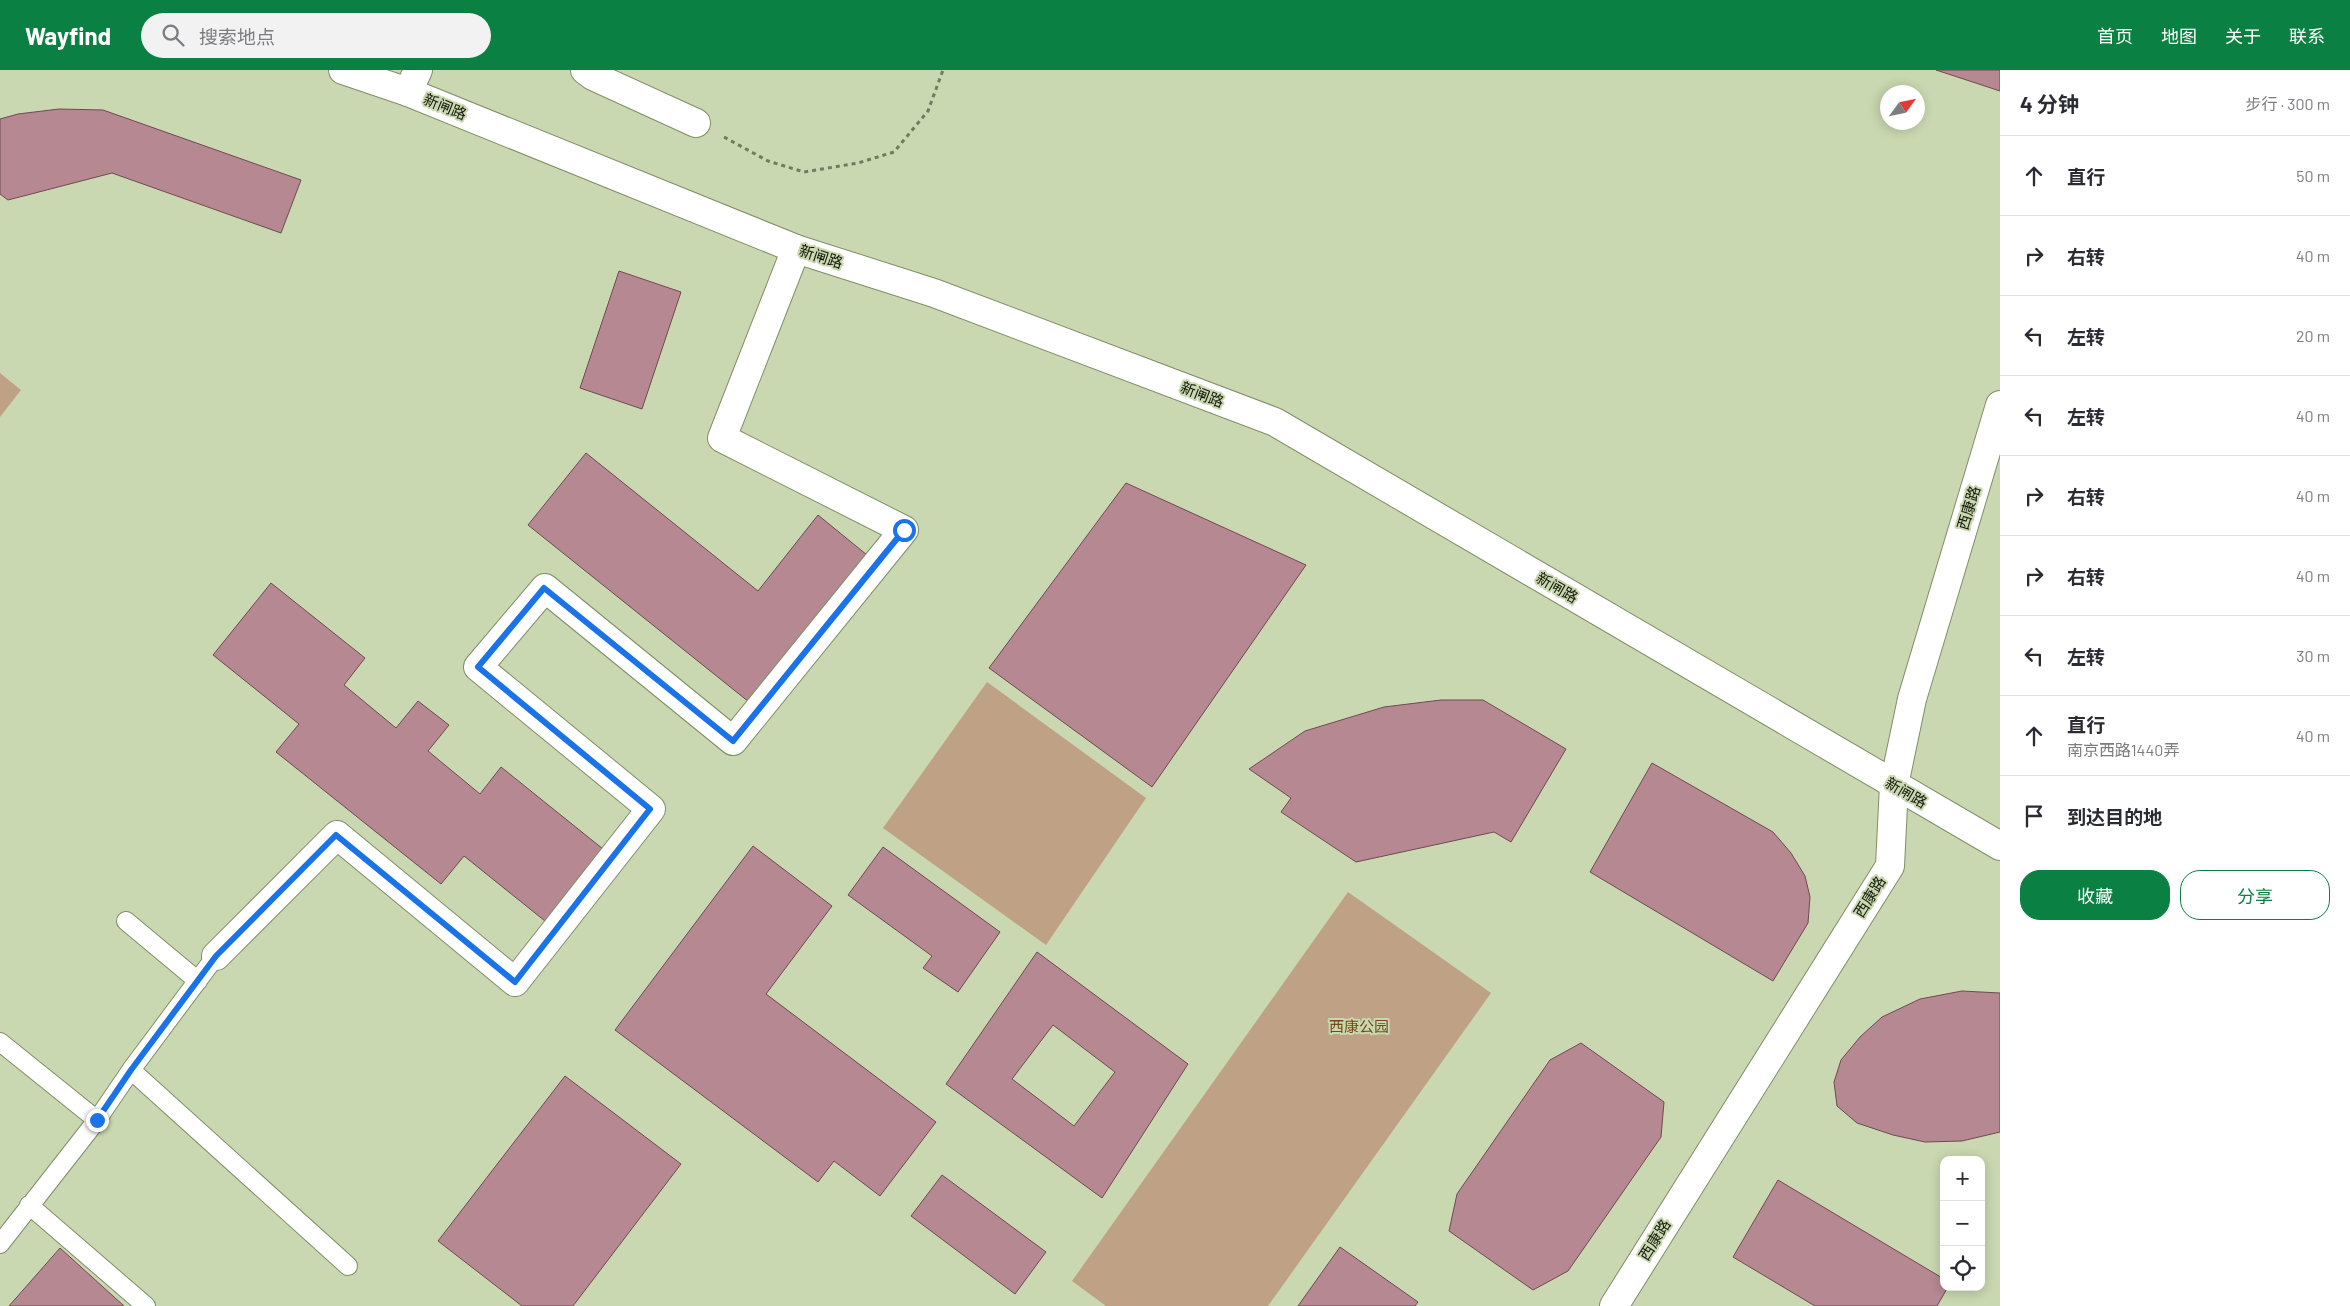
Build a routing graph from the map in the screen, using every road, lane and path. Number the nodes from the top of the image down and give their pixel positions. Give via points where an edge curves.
1 (343, 70) edge
2 (585, 70) edge
3 (944, 70) edge
4 (413, 81) edge
5 (696, 123) joint
6 (796, 249) junction
7 (2000, 405) edge
8 (1894, 786) junction
9 (2000, 846) edge
10 (126, 921) dead end
11 (216, 956) joint
12 (198, 981) junction
13 (0, 1042) edge
14 (131, 1070) junction
15 (97, 1120) junction
16 (29, 1205) junction
17 (0, 1244) edge
18 (348, 1266) dead end
19 (146, 1306) edge
20 (1614, 1306) edge

1 - 4 street, 新闸路
2 - 5 street
3 - 5 path via 928,111 894,152 858,163 804,172 768,162
4 - 6 street, 新闸路
6 - 8 street, 新闸路 via 934,293 1275,422
6 - 11 street via 722,438 904,530 733,741 544,588 478,667 650,809 515,982 336,835
7 - 8 street, 西康路 via 1912,699
8 - 9 street, 新闸路
8 - 20 street, 西康路 via 1890,866
10 - 12 lane
11 - 12 lane
12 - 14 lane
13 - 15 lane
14 - 15 lane
14 - 18 lane
15 - 16 lane
16 - 17 lane
16 - 19 lane

